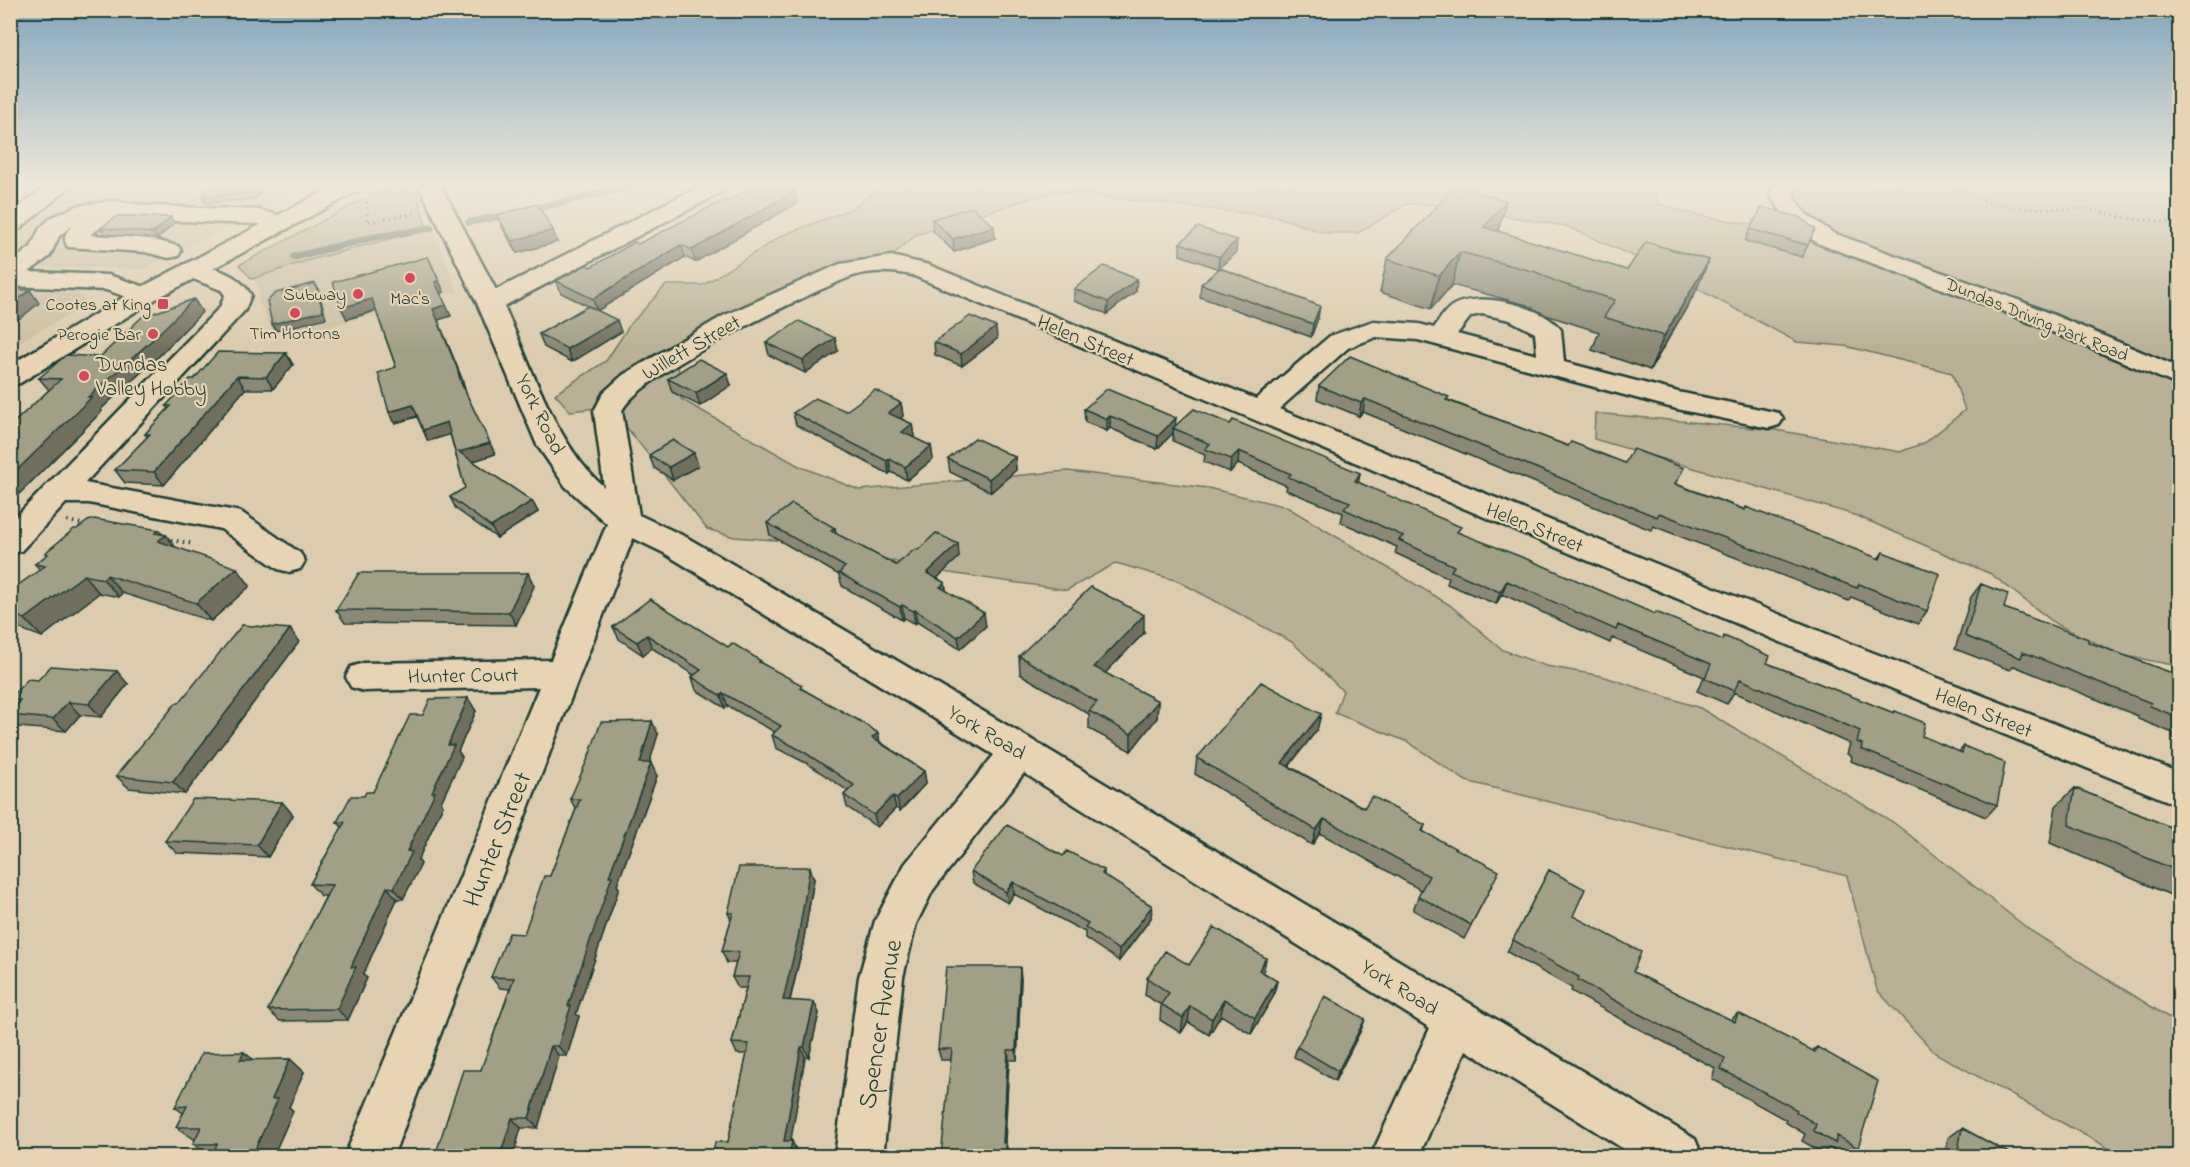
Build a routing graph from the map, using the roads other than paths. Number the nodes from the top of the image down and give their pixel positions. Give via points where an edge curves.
1 (44, 240) edge
2 (76, 240) edge
3 (247, 240) edge
4 (458, 240) edge
5 (611, 240) edge
6 (1832, 240) edge
7 (169, 251) dead end
8 (891, 263) joint
9 (192, 270) junction
10 (10, 276) edge
11 (145, 295) junction
12 (490, 303) junction
13 (1441, 338) junction
14 (10, 357) edge
15 (1551, 366) junction
16 (10, 376) edge
17 (2180, 378) edge
18 (1258, 412) junction
19 (1769, 418) dead end
20 (58, 493) junction
21 (624, 521) junction
22 (10, 543) edge
23 (290, 561) dead end
24 (562, 673) junction
25 (364, 677) dead end
26 (1019, 751) junction
27 (2180, 790) edge
28 (1456, 1021) junction
29 (369, 1156) edge
30 (859, 1156) edge
31 (1395, 1156) edge
32 (1678, 1156) edge

1 - 10 street via 42,250
2 - 7 street via 145,245
3 - 9 street
4 - 12 street, York Road
5 - 12 street
6 - 17 street, Dundas Driving Park Road via 2009,305
8 - 18 street, Helen Street via 920,270
8 - 21 street, Willett Street via 849,269 732,322 633,381 614,398 608,411
9 - 11 street
9 - 20 street via 235,288 238,295 232,310
10 - 11 street via 109,283
11 - 14 street
11 - 16 street
12 - 21 street, York Road via 552,445 578,480
13 - 15 street
13 - 15 street via 1462,311 1501,309 1538,322 1548,330
13 - 18 street via 1419,332 1373,329 1340,342
15 - 19 street via 1677,400
18 - 27 street, Helen Street
20 - 22 street
20 - 23 street via 89,493 230,520
21 - 24 street, Hunter Street
21 - 26 street, York Road via 675,545
24 - 25 street, Hunter Court
24 - 29 street, Hunter Street
26 - 28 street, York Road
26 - 30 street, Spencer Avenue via 919,877 896,921 881,977
28 - 31 street
28 - 32 street, York Road

